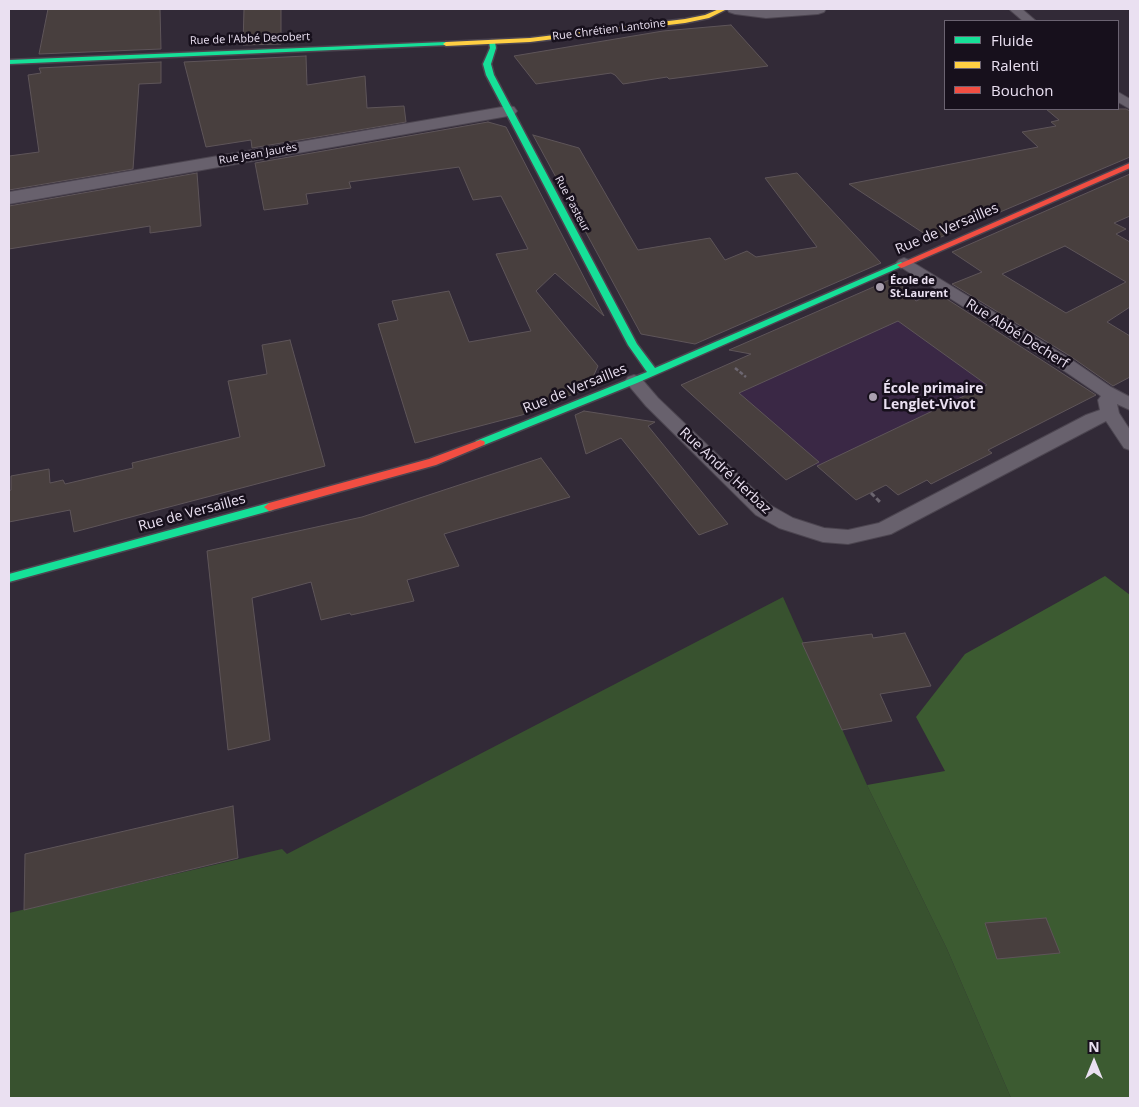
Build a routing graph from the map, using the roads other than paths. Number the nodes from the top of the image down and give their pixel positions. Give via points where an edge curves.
1 (724, 9) edge
2 (735, 9) edge
3 (818, 9) edge
4 (1015, 9) edge
5 (1029, 20) edge
6 (492, 42) junction
7 (9, 62) edge
8 (1119, 97) edge
9 (1130, 106) edge
10 (508, 111) junction
11 (1130, 165) edge
12 (9, 198) edge
13 (904, 264) junction
14 (653, 373) junction
15 (634, 381) junction
16 (1105, 391) junction
17 (1130, 404) edge
18 (1110, 413) junction
19 (1130, 444) edge
20 (9, 578) edge

1 - 6 street, Rue Chrétien Lantoine via 707,17 685,21
2 - 3 street via 766,14
4 - 5 lane
6 - 7 street, Rue de l'Abbé Decobert
6 - 10 street, Rue Pasteur via 488,70
8 - 9 lane
10 - 12 street, Rue Jean Jaurès
10 - 14 street, Rue Pasteur via 633,345
11 - 13 street, Rue de Versailles
13 - 14 street, Rue de Versailles
13 - 16 lane, Rue Abbé Decherf
14 - 15 street, Rue de Versailles
15 - 18 lane, Rue André Herbaz via 763,510 786,523 823,535 860,535 884,529 1092,419
15 - 20 street, Rue de Versailles via 432,462
16 - 17 lane, Rue Abbé Decherf
16 - 18 lane
18 - 19 lane

